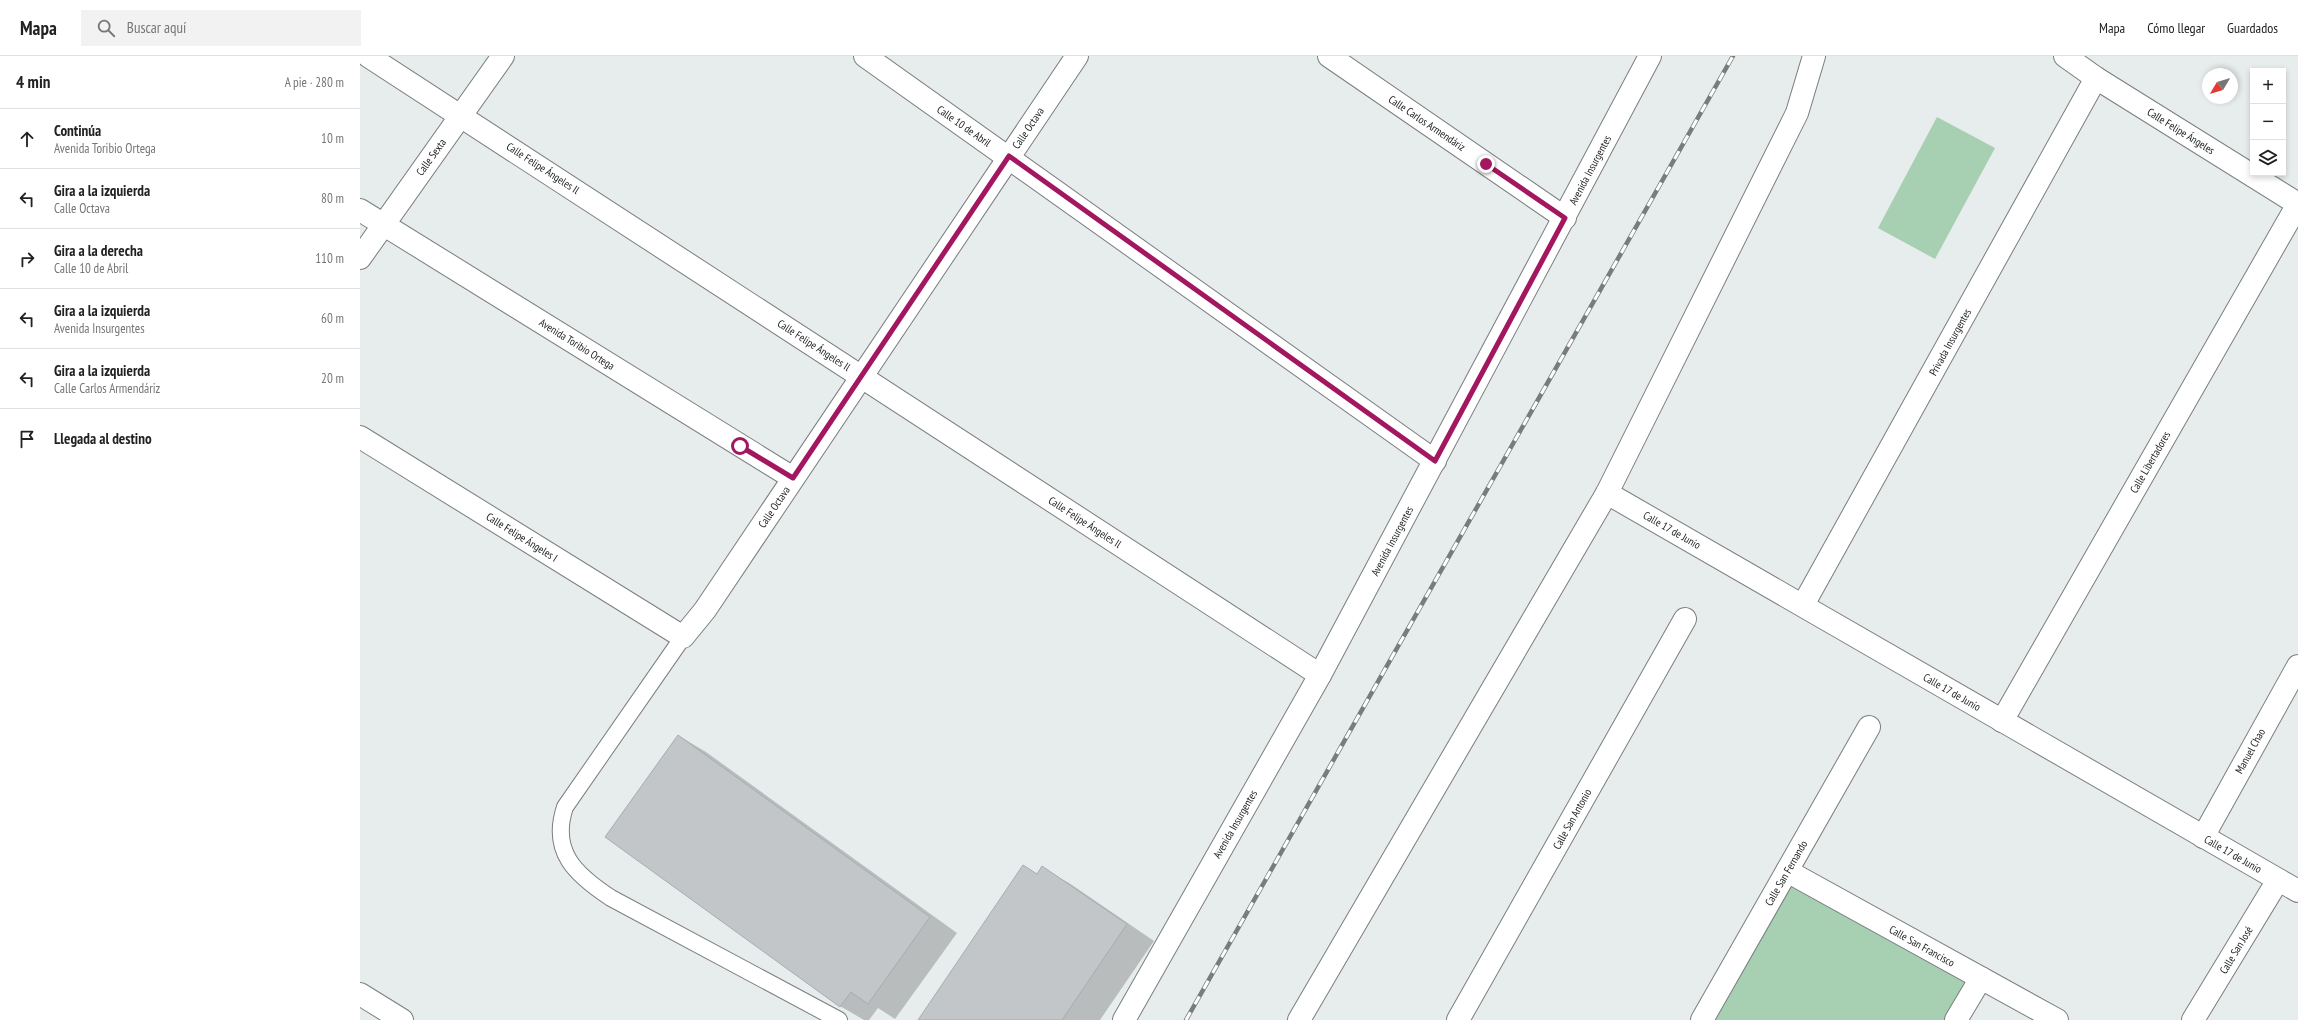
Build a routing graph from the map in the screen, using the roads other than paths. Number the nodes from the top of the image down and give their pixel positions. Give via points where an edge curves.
1 (368, 56) edge
2 (503, 56) edge
3 (865, 56) edge
4 (1077, 56) edge
5 (1329, 56) edge
6 (1650, 56) edge
7 (1814, 56) edge
8 (2064, 56) edge
9 (2096, 78) junction
10 (461, 115) junction
11 (1009, 156) junction
12 (2298, 204) edge
13 (360, 210) edge
14 (1565, 218) junction
15 (383, 224) junction
16 (360, 258) edge
17 (861, 376) junction
18 (360, 438) edge
19 (1435, 461) junction
20 (793, 478) junction
21 (1607, 493) junction
22 (1803, 605) junction
23 (1685, 619) dead end
24 (683, 637) junction
25 (2298, 666) edge
26 (1320, 675) junction
27 (2002, 721) junction
28 (1869, 727) dead end
29 (2203, 837) junction
30 (1787, 871) junction
31 (2278, 880) junction
32 (2298, 891) edge
33 (1981, 978) junction
34 (360, 994) edge
35 (402, 1020) edge
36 (839, 1020) edge
37 (1124, 1020) edge
38 (1299, 1020) edge
39 (1458, 1020) edge
40 (1702, 1020) edge
41 (1956, 1020) edge
42 (2057, 1020) edge
43 (2193, 1020) edge

1 - 10 street, Calle Felipe Ángeles Il
2 - 10 street, Calle Sexta
3 - 11 street, Calle 10 de Abril
4 - 11 street, Calle Octava
5 - 14 street, Calle Carlos Armendáriz
6 - 14 street, Avenida Insurgentes
7 - 21 street via 1797,113
8 - 9 street, Calle Felipe Ángeles
9 - 12 street, Calle Felipe Ángeles
9 - 22 street, Privada Insurgentes
10 - 15 street, Calle Sexta
10 - 17 street, Calle Felipe Ángeles Il
11 - 17 street, Calle Octava
11 - 19 street, Calle 10 de Abril
12 - 27 street, Calle Libertadores
13 - 15 street, Avenida Toribio Ortega
14 - 19 street, Avenida Insurgentes
15 - 16 street, Calle Sexta
15 - 20 street, Avenida Toribio Ortega
17 - 20 street, Calle Octava
17 - 26 street, Calle Felipe Ángeles Il
18 - 24 street, Calle Felipe Ángeles I
19 - 26 street, Avenida Insurgentes
20 - 24 street, Calle Octava via 705,610
21 - 22 street, Calle 17 de Junio
21 - 38 street
22 - 27 street, Calle 17 de Junio
23 - 39 street, Calle San Antonio
24 - 36 lane via 565,806 560,836 564,850 573,869 611,898
25 - 29 street, Manuel Chao
26 - 37 street, Avenida Insurgentes
27 - 29 street, Calle 17 de Junio
28 - 30 street, Calle San Fernando
29 - 31 street, Calle 17 de Junio
30 - 33 street, Calle San Francisco
30 - 40 street, Calle San Fernando
31 - 32 street, Calle 17 de Junio
31 - 43 street, Calle San José
33 - 41 street
33 - 42 street, Calle San Francisco
34 - 35 street

